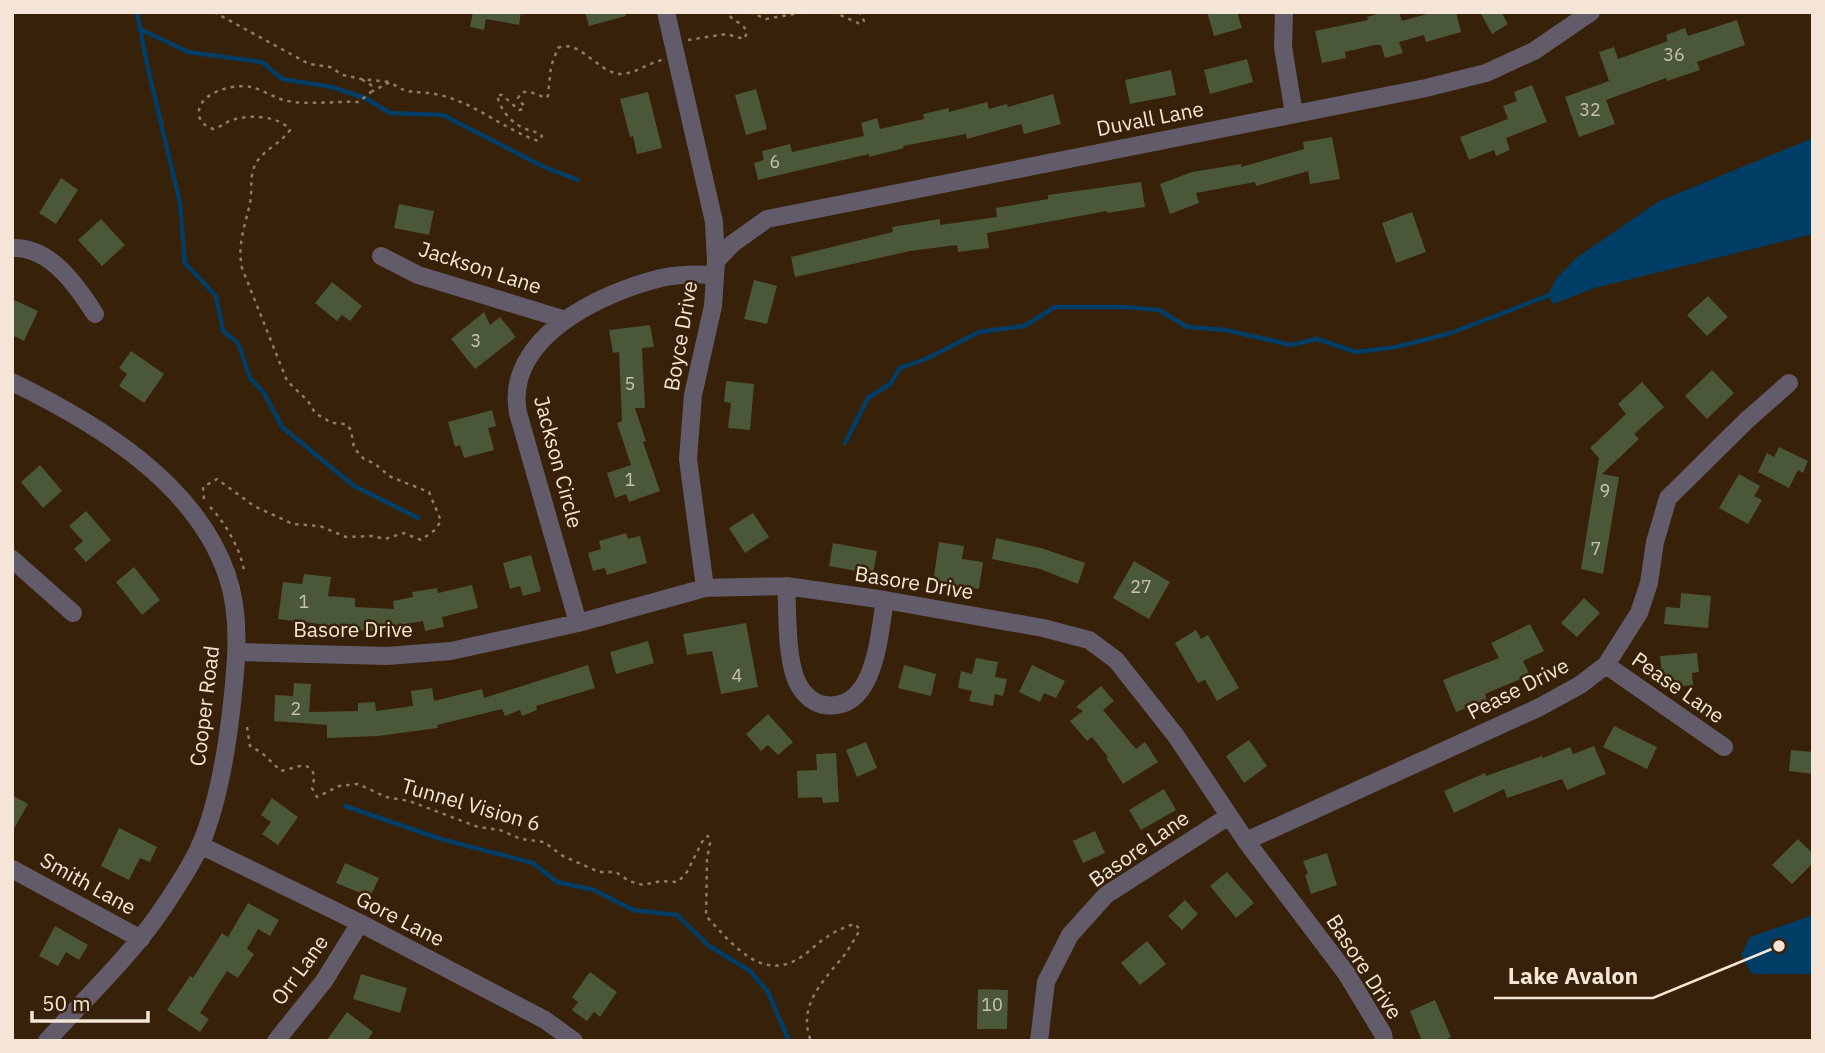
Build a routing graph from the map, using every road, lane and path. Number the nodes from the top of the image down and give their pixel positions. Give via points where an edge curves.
1 (214, 12) edge
2 (666, 12) edge
3 (727, 12) edge
4 (750, 12) edge
5 (805, 12) edge
6 (824, 12) edge
7 (859, 12) edge
8 (1284, 12) edge
9 (1591, 12) edge
10 (674, 48) junction
11 (361, 79) junction
12 (390, 82) junction
13 (368, 95) junction
14 (1294, 114) junction
15 (12, 248) edge
16 (381, 257) dead end
17 (716, 268) junction
18 (95, 314) dead end
19 (566, 320) junction
20 (12, 382) edge
21 (1789, 383) dead end
22 (12, 559) edge
23 (244, 571) dead end
24 (786, 586) junction
25 (705, 588) junction
26 (885, 600) junction
27 (73, 612) dead end
28 (578, 623) junction
29 (238, 652) junction
30 (1606, 665) junction
31 (248, 717) dead end
32 (1724, 747) dead end
33 (1229, 816) junction
34 (1246, 841) junction
35 (200, 845) junction
36 (12, 869) edge
37 (360, 923) junction
38 (141, 939) junction
39 (47, 1041) edge
40 (276, 1041) edge
41 (574, 1041) edge
42 (811, 1041) edge
43 (1039, 1041) edge
44 (1384, 1041) edge

1 - 11 path via 309,64 330,66
2 - 10 street, Boyce Drive
3 - 10 path via 745,27 744,39 722,34 686,40
4 - 5 path via 766,19
6 - 7 path via 860,24 864,21
8 - 14 street via 1283,47
9 - 14 street, Duvall Lane via 1534,51 1486,73
10 - 12 path via 666,59 620,74 591,61 575,46 558,48 546,98 522,92 518,98 524,106 519,110 497,95 504,112 517,125 538,132 542,138 538,141 455,100 434,93 410,93
10 - 17 street, Boyce Drive via 715,222
11 - 12 path
11 - 13 path via 371,85
12 - 13 path
13 - 23 path via 359,102 298,101 251,87 223,89 206,97 199,119 214,129 244,117 277,120 289,130 258,160 251,176 239,256 242,268 287,381 314,413 332,423 346,424 354,448 364,459 391,477 429,492 441,521 421,540 404,533 385,539 346,537 320,526 275,517 217,479 203,487 203,496 222,519
14 - 17 street, Duvall Lane via 767,219 732,244
15 - 18 street via 27,248 52,263 76,284
16 - 19 street, Jackson Lane via 418,275
17 - 19 street, Jackson Circle via 661,278 613,294
17 - 25 street, Boyce Drive via 713,306 693,396 688,459
19 - 28 street, Jackson Circle via 525,362 515,396
20 - 29 street, Cooper Road via 85,421 140,458 172,490 202,526 228,577
21 - 30 street, Pease Drive via 1668,498 1639,613
22 - 27 street
24 - 25 street, Basore Drive
24 - 26 street, Basore Drive
24 - 26 street via 796,677 802,691 824,705 850,700 863,687 874,666
25 - 28 street, Basore Drive
26 - 33 street, Basore Drive via 1089,640 1116,660 1176,736
28 - 29 street, Basore Drive via 451,651 387,656
29 - 35 street, Cooper Road via 227,753
30 - 32 street, Pease Lane
30 - 34 street, Pease Drive via 1538,708
31 - 42 path, Tunnel Vision 6 via 250,746 281,771 309,767 315,774 312,788 317,797 339,786 358,784 478,827 544,842 592,870 616,873 643,885 678,882 708,836 706,916 757,963 785,964 836,930 855,924 860,930 814,992 807,1011
33 - 34 street, Basore Drive
33 - 43 street, Basore Lane via 1106,895 1070,935 1046,982
34 - 44 street, Basore Drive via 1346,973
35 - 37 street, Gore Lane
35 - 38 street, Cooper Road
36 - 38 street, Smith Lane
37 - 40 street, Orr Lane via 324,981
37 - 41 street, Gore Lane via 545,1020
38 - 39 street, Cooper Road

